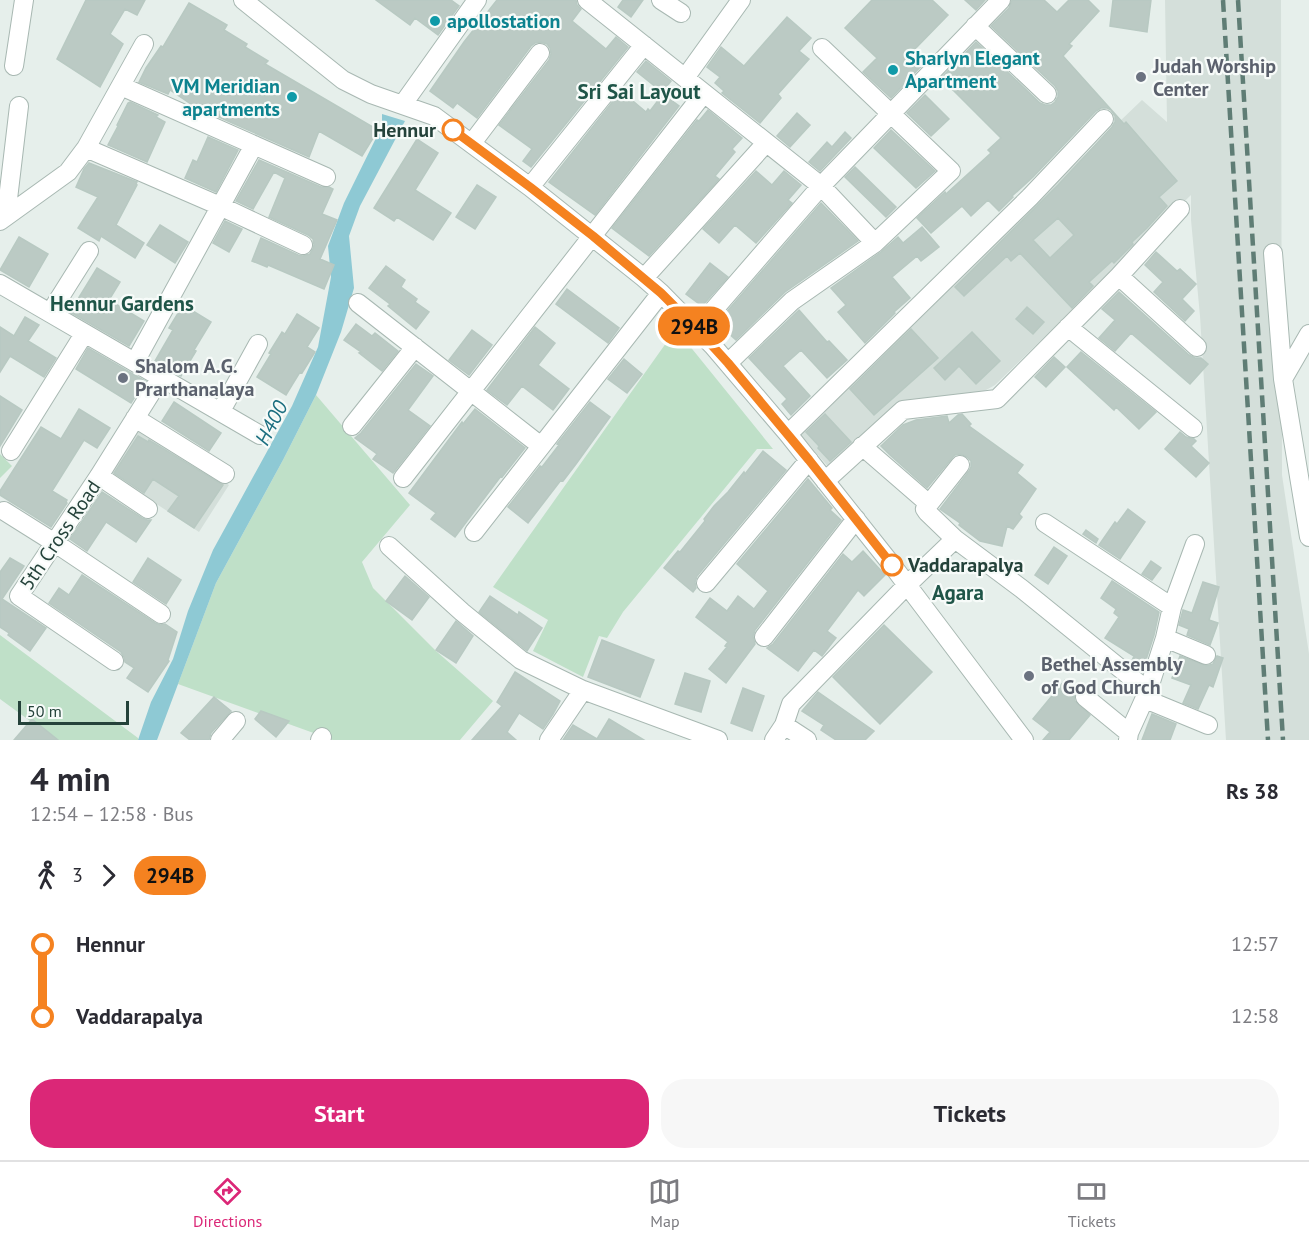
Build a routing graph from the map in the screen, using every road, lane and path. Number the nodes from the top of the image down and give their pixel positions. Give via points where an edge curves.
1 (24, 0) edge
2 (243, 0) edge
3 (477, 0) edge
4 (587, 0) edge
5 (661, 0) edge
6 (741, 0) edge
7 (1001, 0) edge
8 (681, 13) dead end
9 (975, 26) junction
10 (144, 44) dead end
11 (644, 45) junction
12 (822, 48) dead end
13 (540, 53) dead end
14 (14, 66) dead end
15 (685, 78) junction
16 (121, 86) junction
17 (704, 93) junction
18 (1047, 94) dead end
19 (403, 104) junction
20 (19, 106) dead end
21 (891, 114) junction
22 (1104, 119) dead end
23 (766, 142) junction
24 (472, 143) junction
25 (254, 145) junction
26 (86, 148) junction
27 (326, 177) dead end
28 (821, 186) junction
29 (530, 187) junction
30 (220, 206) junction
31 (1180, 209) dead end
32 (3, 219) edge
33 (593, 236) junction
34 (874, 243) junction
35 (303, 245) dead end
36 (89, 251) dead end
37 (1273, 253) dead end
38 (1119, 276) junction
39 (644, 278) junction
40 (0, 284) edge
41 (661, 293) junction
42 (358, 303) dead end
43 (50, 313) junction
44 (1068, 327) junction
45 (697, 329) junction
46 (84, 334) junction
47 (1309, 334) edge
48 (258, 344) dead end
49 (415, 347) junction
50 (1197, 347) dead end
51 (135, 362) junction
52 (728, 363) junction
53 (161, 377) junction
54 (1283, 378) junction
55 (471, 392) junction
56 (221, 411) junction
57 (135, 418) junction
58 (352, 426) dead end
59 (1193, 428) dead end
60 (788, 434) junction
61 (260, 435) dead end
62 (1293, 438) junction
63 (541, 446) junction
64 (862, 446) junction
65 (1309, 448) edge
66 (11, 451) dead end
67 (809, 460) junction
68 (960, 465) dead end
69 (225, 474) dead end
70 (99, 476) junction
71 (403, 478) dead end
72 (825, 481) junction
73 (929, 504) junction
74 (148, 509) dead end
75 (4, 511) dead end
76 (856, 519) junction
77 (1045, 523) dead end
78 (474, 532) dead end
79 (1309, 537) edge
80 (955, 539) junction
81 (55, 543) junction
82 (1195, 544) dead end
83 (389, 546) dead end
84 (706, 583) dead end
85 (906, 586) junction
86 (1172, 607) junction
87 (161, 614) dead end
88 (764, 637) dead end
89 (1165, 638) junction
90 (1206, 655) dead end
91 (114, 661) dead end
92 (583, 690) junction
93 (1146, 695) junction
94 (1085, 697) dead end
95 (236, 721) dead end
96 (1208, 725) dead end
97 (779, 732) edge
98 (1129, 737) edge
99 (220, 740) edge
100 (549, 740) edge
101 (718, 740) edge
102 (807, 740) edge
103 (1024, 740) edge

1 - 14 street
2 - 19 street via 343,80
3 - 19 street
4 - 11 street
5 - 8 street
6 - 15 street
7 - 9 street
9 - 18 street
9 - 21 street
10 - 16 street
11 - 15 street
11 - 29 street
12 - 21 street
13 - 24 street
15 - 17 street
16 - 25 street
16 - 26 street
17 - 23 street
17 - 33 street
19 - 24 street via 434,116
20 - 32 street
21 - 28 street
21 - 34 street via 951,171
22 - 60 street via 1022,205
23 - 28 street
23 - 39 street
24 - 29 street
25 - 27 street
25 - 30 street
26 - 30 street
26 - 32 street via 68,172
28 - 34 street
28 - 45 street
29 - 33 street
30 - 35 street
30 - 51 street
31 - 38 street
33 - 39 street
33 - 55 street
34 - 52 street via 792,301
36 - 43 street
37 - 54 street
38 - 44 street
38 - 50 street
39 - 41 street
40 - 43 street
41 - 45 street
41 - 63 street
42 - 49 street
43 - 46 street
44 - 59 street
44 - 64 street via 997,399 903,410
45 - 52 street
46 - 51 street
46 - 66 street
47 - 54 street
48 - 56 street
49 - 55 street
49 - 58 street
51 - 53 street
52 - 60 street
53 - 56 street
53 - 57 street, 5th Cross Road
54 - 62 street
55 - 63 street
55 - 71 street
56 - 61 street
57 - 69 street
57 - 70 street, 5th Cross Road
60 - 67 street
62 - 65 street
62 - 79 street
63 - 78 street
64 - 72 street
64 - 73 street
67 - 72 street
67 - 84 street
68 - 73 street
70 - 74 street
70 - 81 street, 5th Cross Road
72 - 76 street
73 - 80 street via 927,512
75 - 81 street
76 - 85 street
76 - 88 street
77 - 86 street
80 - 85 street
80 - 93 street via 1022,589
81 - 87 street
81 - 91 street, 5th Cross Road via 19,596
82 - 86 street
83 - 92 street via 521,660
85 - 97 street via 791,704
85 - 103 street
86 - 89 street
89 - 90 street
89 - 93 street
92 - 100 street
92 - 101 street
93 - 96 street
93 - 98 street
94 - 98 street
95 - 99 street
97 - 102 street

